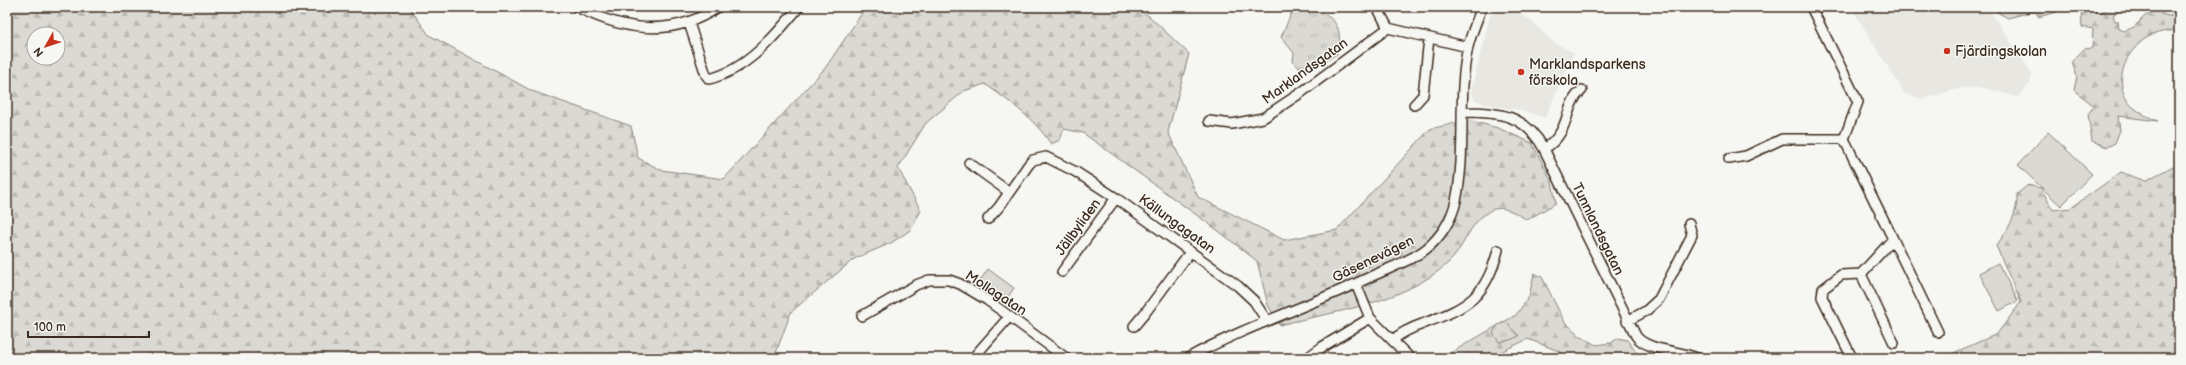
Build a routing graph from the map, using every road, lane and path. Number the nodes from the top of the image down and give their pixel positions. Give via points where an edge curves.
1 (577, 7) edge
2 (718, 7) edge
3 (799, 7) edge
4 (1377, 7) edge
5 (1482, 7) edge
6 (1811, 7) edge
7 (689, 23) junction
8 (1388, 28) junction
9 (1429, 38) junction
10 (1468, 47) junction
11 (1582, 90) dead end
12 (1414, 105) dead end
13 (1463, 112) junction
14 (1209, 121) dead end
15 (1844, 139) junction
16 (1544, 149) junction
17 (1729, 159) dead end
18 (969, 163) dead end
19 (1009, 192) junction
20 (1116, 198) junction
21 (988, 219) dead end
22 (1689, 224) dead end
23 (1892, 239) junction
24 (1498, 250) dead end
25 (1190, 252) junction
26 (1062, 272) dead end
27 (1860, 274) junction
28 (1356, 284) junction
29 (862, 316) dead end
30 (1009, 317) junction
31 (1370, 318) junction
32 (1267, 321) junction
33 (1627, 321) junction
34 (1134, 326) dead end
35 (1938, 332) dead end
36 (1393, 340) junction
37 (1894, 343) dead end
38 (973, 358) edge
39 (1066, 358) edge
40 (1188, 358) edge
41 (1307, 358) edge
42 (1410, 358) edge
43 (1697, 358) edge
44 (1852, 358) edge

1 - 7 street via 636,27 677,27
2 - 7 street
3 - 7 street via 758,52 737,67 709,79
4 - 8 street
5 - 10 street, Gäsenevägen
6 - 15 street via 1858,102
8 - 9 street
8 - 14 street, Marklandsgatan via 1263,118 1232,124
9 - 10 street
9 - 12 street via 1423,95
10 - 13 street, Gäsenevägen
11 - 16 street via 1576,95 1561,134
13 - 16 street, Tunnlandsgatan via 1510,116 1527,126
13 - 28 street, Gäsenevägen via 1460,182 1452,214 1446,225 1427,248
15 - 17 street via 1782,139 1746,156
15 - 23 street
16 - 33 street, Tunnlandsgatan
18 - 19 street
19 - 20 street, Källungagatan via 1034,160 1046,157 1059,162
19 - 21 street
20 - 25 street, Källungagatan
20 - 26 street, Jällbyliden
22 - 33 street via 1692,234 1659,300 1646,311
23 - 27 street
23 - 35 street
24 - 36 street via 1494,266 1480,292 1463,308 1417,326
25 - 32 street, Källungagatan via 1247,294
25 - 34 street
27 - 37 street
27 - 44 street via 1841,275 1826,285 1822,297
28 - 31 street
28 - 32 street, Gäsenevägen
29 - 30 street, Mollagatan via 916,285 938,279 960,284
30 - 38 street
30 - 39 street, Mollagatan
31 - 36 street
31 - 41 street via 1322,346
32 - 40 street, Gäsenevägen via 1220,340
33 - 43 street, Tunnlandsgatan via 1643,343 1684,352
36 - 42 street

